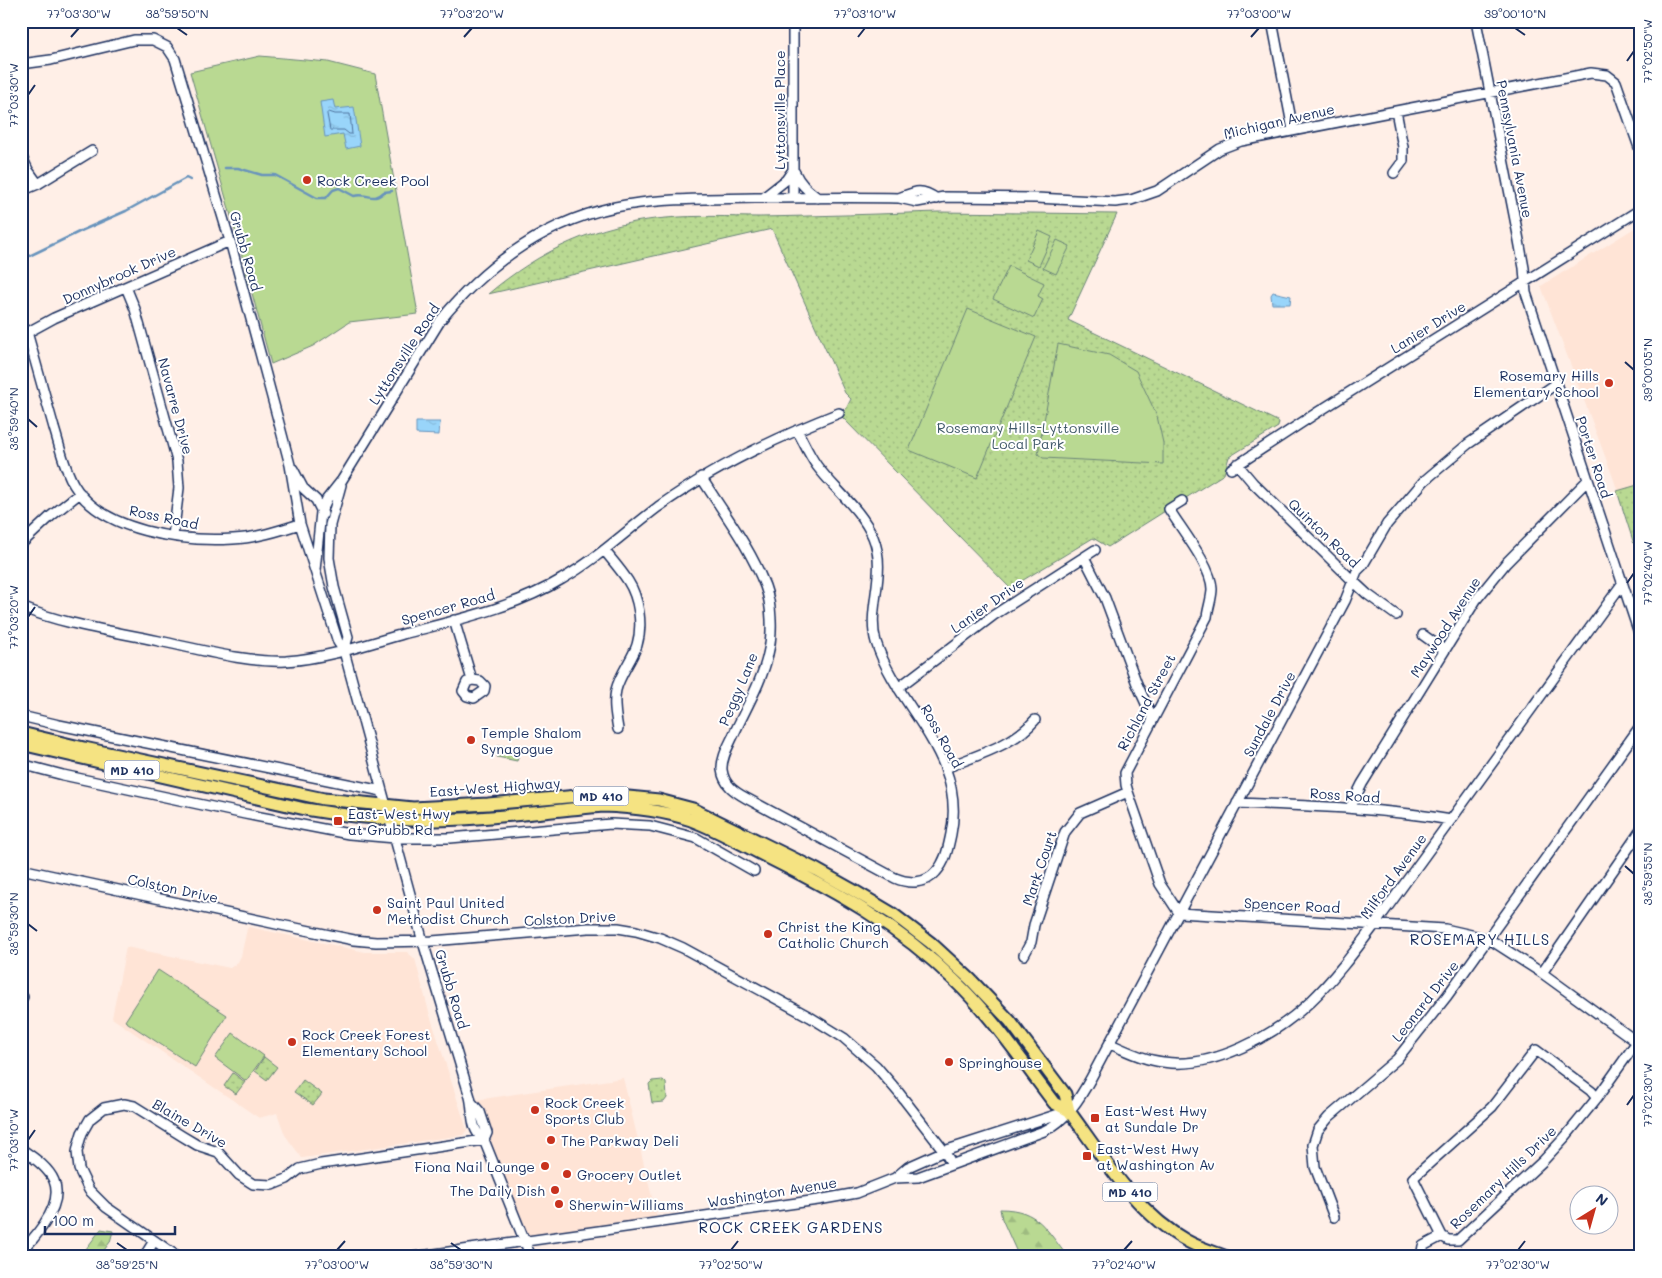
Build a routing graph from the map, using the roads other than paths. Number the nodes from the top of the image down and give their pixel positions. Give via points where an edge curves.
1 (793, 21) edge
2 (1272, 21) edge
3 (1476, 21) edge
4 (21, 64) edge
5 (1489, 93) junction
6 (1396, 111) junction
7 (1293, 130) junction
8 (92, 151) dead end
9 (1641, 153) edge
10 (21, 155) edge
11 (793, 170) junction
12 (1394, 173) dead end
13 (38, 184) junction
14 (21, 191) edge
15 (763, 198) junction
16 (793, 198) junction
17 (818, 198) junction
18 (1641, 210) edge
19 (230, 241) junction
20 (1525, 282) junction
21 (126, 287) junction
22 (24, 334) edge
23 (1556, 384) junction
24 (839, 413) dead end
25 (797, 430) junction
26 (290, 465) junction
27 (1234, 466) joint
28 (701, 478) junction
29 (342, 480) junction
30 (1588, 480) junction
31 (80, 494) junction
32 (1182, 501) dead end
33 (321, 512) junction
34 (300, 524) junction
35 (330, 525) junction
36 (173, 536) junction
37 (21, 544) edge
38 (604, 550) junction
39 (1095, 550) dead end
40 (1084, 557) junction
41 (315, 570) junction
42 (1353, 581) junction
43 (1622, 584) junction
44 (21, 607) edge
45 (1396, 615) dead end
46 (454, 620) junction
47 (1423, 635) dead end
48 (1641, 639) edge
49 (1444, 650) junction
50 (344, 651) junction
51 (472, 680) dead end
52 (898, 688) junction
53 (21, 716) edge
54 (1153, 719) junction
55 (1035, 720) dead end
56 (1641, 725) edge
57 (618, 729) dead end
58 (21, 732) edge
59 (21, 744) edge
60 (21, 764) edge
61 (946, 768) junction
62 (382, 791) junction
63 (1128, 792) junction
64 (746, 798) joint
65 (1237, 803) junction
66 (387, 806) junction
67 (1350, 808) junction
68 (390, 819) junction
69 (1451, 820) junction
70 (1641, 830) edge
71 (721, 834) junction
72 (395, 838) junction
73 (714, 848) junction
74 (21, 869) edge
75 (754, 871) dead end
76 (1179, 913) junction
77 (1376, 923) junction
78 (1489, 939) junction
79 (423, 942) junction
80 (1024, 955) dead end
81 (1542, 973) junction
82 (1639, 1039) edge
83 (1110, 1044) junction
84 (1597, 1098) junction
85 (1069, 1111) junction
86 (484, 1140) junction
87 (21, 1149) edge
88 (944, 1151) junction
89 (952, 1164) junction
90 (895, 1178) junction
91 (1334, 1217) dead end
92 (1442, 1236) junction
93 (154, 1241) junction
94 (524, 1241) junction
95 (21, 1250) edge
96 (144, 1257) edge
97 (178, 1257) edge
98 (413, 1257) edge
99 (531, 1257) edge
100 (1227, 1257) edge
101 (1421, 1257) edge

1 - 11 street, Lyttonsville Place
2 - 7 street
3 - 5 street, Pennsylvania Avenue
4 - 19 street, Grubb Road via 134,40 154,40 167,47 174,59
5 - 6 street, Michigan Avenue
5 - 9 street, Michigan Avenue via 1590,73 1607,75 1618,86
5 - 20 street, Pennsylvania Avenue
6 - 7 street, Michigan Avenue
6 - 12 street via 1403,162
7 - 17 street, Michigan Avenue via 1220,148 1157,191 1131,200 937,198 917,190 899,198
8 - 13 street
10 - 13 street
11 - 15 street via 786,180
11 - 16 street, Lyttonsville Place
11 - 17 street via 805,188
13 - 14 street
15 - 16 street, Lyttonsville Road
15 - 29 street, Lyttonsville Road via 678,199 597,211 537,236 494,264 440,321
16 - 17 street, Michigan Avenue
18 - 20 street, Lanier Drive
19 - 21 street, Donnybrook Drive
19 - 26 street, Grubb Road
20 - 23 street, Porter Road
20 - 27 street, Lanier Drive
21 - 22 street, Donnybrook Drive
21 - 36 street, Navarre Drive via 177,460 179,488
22 - 31 street, Ross Road via 67,472
23 - 30 street, Porter Road
23 - 42 street, Sundale Drive via 1468,444 1424,481 1387,524
24 - 25 street, Spencer Road
25 - 28 street, Spencer Road
25 - 52 street, Ross Road via 817,466 860,515 873,537 879,568 875,639
26 - 33 street, Grubb Road
26 - 34 street, Grubb Road
27 - 42 street, Quinton Road
28 - 38 street, Spencer Road via 656,508
28 - 64 street, Peggy Lane via 750,555 765,587 771,619 771,637 763,671 725,752 722,770 732,790
29 - 33 street, Lyttonsville Road
29 - 35 street, Lyttonsville Road
30 - 43 street, Porter Road
30 - 49 street, Maywood Avenue via 1506,563 1476,600
31 - 36 street, Ross Road via 118,521
31 - 37 street
32 - 54 street, Richland Street via 1169,509 1203,562 1212,590 1207,617
33 - 35 street, Grubb Road
33 - 41 street, Lyttonsville Road
34 - 36 street, Ross Road via 234,539
34 - 41 street, Grubb Road
35 - 50 street, Grubb Road via 329,558 348,637
38 - 46 street, Spencer Road via 539,592
38 - 57 street via 628,581 640,629 637,645 616,690 614,704
39 - 40 street, Lanier Drive
40 - 52 street, Lanier Drive via 994,616
40 - 54 street via 1105,598
41 - 50 street, Grubb Road via 338,642
42 - 45 street, Quinton Road
42 - 65 street, Sundale Drive
43 - 48 street, Porter Road
43 - 69 street, Milford Avenue
44 - 50 street, Spencer Road via 65,621 267,661 306,659
46 - 50 street, Spencer Road
46 - 51 street
47 - 49 street
49 - 67 street, Maywood Avenue
50 - 62 street, Grubb Road
52 - 61 street, Ross Road via 931,738
53 - 62 street
54 - 63 street, Richland Street via 1125,773
55 - 61 street via 1012,740
56 - 78 street, Leonard Drive
58 - 66 main road, East-West Highway / MD 410 via 324,799
59 - 68 main road, East-West Highway / MD 410 via 305,809
60 - 72 street via 245,814 349,834
61 - 64 street, Ross Road via 954,793 950,842 942,866 922,882 895,878
62 - 66 street, Grubb Road
63 - 76 street, Richland Street via 1160,884
63 - 80 street, Mark Court via 1080,813 1065,832
65 - 67 street, Ross Road
65 - 76 street, Sundale Drive
66 - 68 street, Grubb Road
66 - 85 main road, East-West Highway / MD 410 via 413,808 618,796 659,800 693,809 851,889 893,914 931,943 1010,1021 1065,1094
67 - 69 street, Ross Road
68 - 71 main road, East-West Highway / MD 410 via 462,819 602,806 625,807 666,813
68 - 72 street, Grubb Road
69 - 77 street, Milford Avenue
70 - 81 street
71 - 73 street
71 - 85 main road, East-West Highway / MD 410 via 851,901 932,958 982,1010 1054,1103
72 - 73 street via 450,838 611,824 650,826 696,838
72 - 79 street, Grubb Road
73 - 75 street
74 - 79 street, Colston Drive via 354,940
76 - 77 street, Spencer Road
76 - 83 street, Sundale Drive
77 - 78 street, Spencer Road via 1445,929
77 - 83 street, Milford Avenue via 1342,968 1309,1003 1277,1028 1238,1049 1194,1062 1164,1063
78 - 81 street, Spencer Road
78 - 91 street, Leonard Drive via 1397,1058 1318,1130 1313,1145 1315,1167
79 - 86 street, Grubb Road via 472,1103 480,1112 487,1133
79 - 88 street, Colston Drive via 588,928 618,928 660,938 844,1038 876,1066
81 - 82 street, Rosemary Hills Drive
82 - 84 street, Rosemary Hills Drive
83 - 85 street, Sundale Drive
84 - 92 street, Rosemary Hills Drive via 1543,1161 1458,1240
84 - 92 street, Rosemary Hills Drive via 1536,1050 1492,1107 1413,1178
85 - 88 street, Washington Avenue
85 - 89 street, Washington Avenue via 1055,1126
85 - 100 main road, East-West Highway / MD 410 via 1133,1196 1162,1225 1188,1242
86 - 93 street, Blaine Drive via 321,1164 300,1169 272,1185 253,1184 239,1175 218,1152 197,1145 134,1106 124,1104 104,1108 90,1119 82,1133 77,1152 79,1169 89,1190 106,1207
86 - 94 street, Grubb Road
87 - 95 street via 44,1165 54,1181 55,1194 52,1211 31,1242
88 - 89 street, Colston Drive
88 - 90 street, Washington Avenue via 908,1167
89 - 90 street, Washington Avenue via 918,1177
90 - 94 street, Washington Avenue via 857,1193 818,1200
92 - 101 street, Rosemary Hills Drive via 1423,1246
93 - 96 street
93 - 97 street, Blaine Drive
94 - 98 street, Washington Avenue
94 - 99 street, Grubb Road

